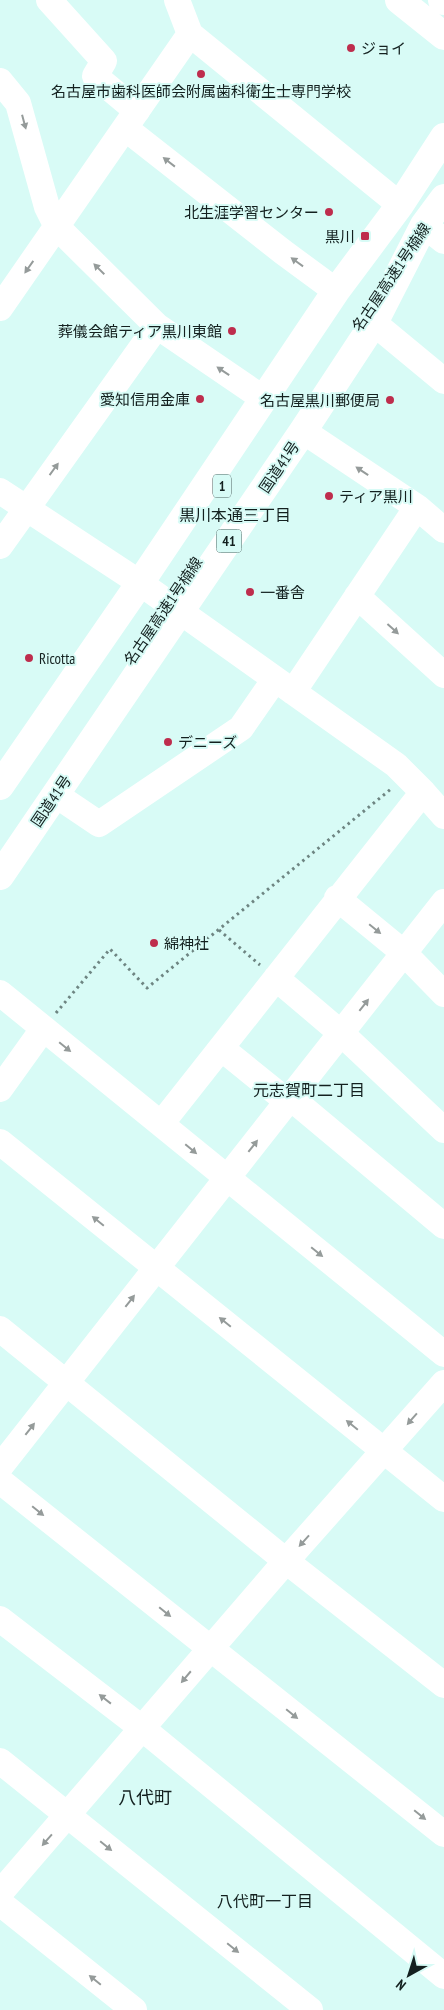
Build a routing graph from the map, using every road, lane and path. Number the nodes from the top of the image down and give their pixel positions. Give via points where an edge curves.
1 (49, 0) edge
2 (177, 0) edge
3 (399, 0) edge
4 (190, 34) junction
5 (444, 36) edge
6 (0, 81) edge
7 (131, 119) junction
8 (444, 136) edge
9 (444, 163) edge
10 (444, 199) edge
11 (400, 205) junction
12 (57, 227) junction
13 (434, 233) edge
14 (336, 291) junction
15 (0, 308) edge
16 (374, 324) junction
17 (157, 326) junction
18 (444, 381) edge
19 (264, 399) junction
20 (303, 431) junction
21 (0, 491) edge
22 (418, 507) junction
23 (26, 509) junction
24 (444, 530) edge
25 (0, 546) edge
26 (140, 583) junction
27 (357, 596) junction
28 (181, 612) junction
29 (444, 675) edge
30 (284, 685) junction
31 (415, 784) junction
32 (0, 786) edge
33 (56, 795) junction
34 (0, 808) edge
35 (444, 816) edge
36 (0, 850) edge
37 (0, 876) edge
38 (337, 898) junction
39 (444, 902) edge
40 (219, 930) junction
41 (404, 953) junction
42 (276, 978) junction
43 (0, 993) edge
44 (444, 994) edge
45 (43, 1029) junction
46 (342, 1034) junction
47 (221, 1048) junction
48 (0, 1089) edge
49 (290, 1100) junction
50 (161, 1124) junction
51 (444, 1130) edge
52 (0, 1142) edge
53 (227, 1179) junction
54 (444, 1226) edge
55 (156, 1267) junction
56 (0, 1329) edge
57 (444, 1354) edge
58 (66, 1382) junction
59 (444, 1382) edge
60 (384, 1451) junction
61 (0, 1467) edge
62 (0, 1481) edge
63 (444, 1499) edge
64 (286, 1561) junction
65 (0, 1619) edge
66 (210, 1648) junction
67 (444, 1685) edge
68 (143, 1729) junction
69 (0, 1761) edge
70 (68, 1816) junction
71 (444, 1834) edge
72 (0, 1893) edge
73 (0, 1904) edge
74 (444, 1976) edge
75 (134, 2010) edge
76 (310, 2010) edge

1 - 7 street via 104,61 95,76
2 - 4 street
3 - 5 main road
4 - 7 street
4 - 11 street
6 -> 12 street via 18,103 47,207
7 - 12 street
14 -> 7 street via 283,252
8 - 11 main road
9 - 34 main road, 名古屋高速1号楠線 / 1
10 - 13 main road, 国道41号 / 41
10 - 36 main road, 名古屋高速1号楠線 / 1
11 - 14 main road
12 -> 15 street
17 -> 12 street
13 - 16 main road, 国道41号 / 41
14 - 19 main road
16 - 18 street
16 - 20 main road, 国道41号 / 41
19 -> 17 street
23 -> 17 street
19 - 26 main road
22 -> 20 street
20 - 28 main road, 国道41号 / 41
21 - 23 street
22 - 24 street
22 - 27 street
23 - 25 street
23 - 26 street
26 - 28 street
26 - 32 main road
27 -> 29 street
27 - 30 street
28 - 30 street
28 - 33 main road, 国道41号 / 41
30 - 31 street via 396,765
30 - 33 street via 241,728 99,824
31 - 35 street
31 - 38 street
31 - 40 path
33 - 37 main road, 国道41号 / 41
38 -> 41 street
38 - 42 street
39 - 41 street
40 - 42 path
40 - 45 path via 147,988 110,949
41 - 44 street
46 -> 41 street
42 - 46 street
42 - 47 street
43 - 45 street
45 - 48 street
45 -> 50 street
46 - 49 street
46 - 51 street
47 - 49 street
47 - 50 street
53 -> 49 street
49 - 54 street
50 -> 53 street
55 -> 52 street
53 - 55 street
53 -> 57 street
58 -> 55 street
60 -> 55 street
56 - 58 street
61 -> 58 street
58 - 64 street
59 -> 60 street
60 - 63 street
60 -> 64 street
62 -> 66 street
64 - 66 street
64 - 67 street
68 -> 65 street
66 -> 68 street
66 -> 71 street
68 - 70 street
68 - 74 street
69 - 70 street
70 -> 72 street
70 -> 76 street
75 -> 73 street

